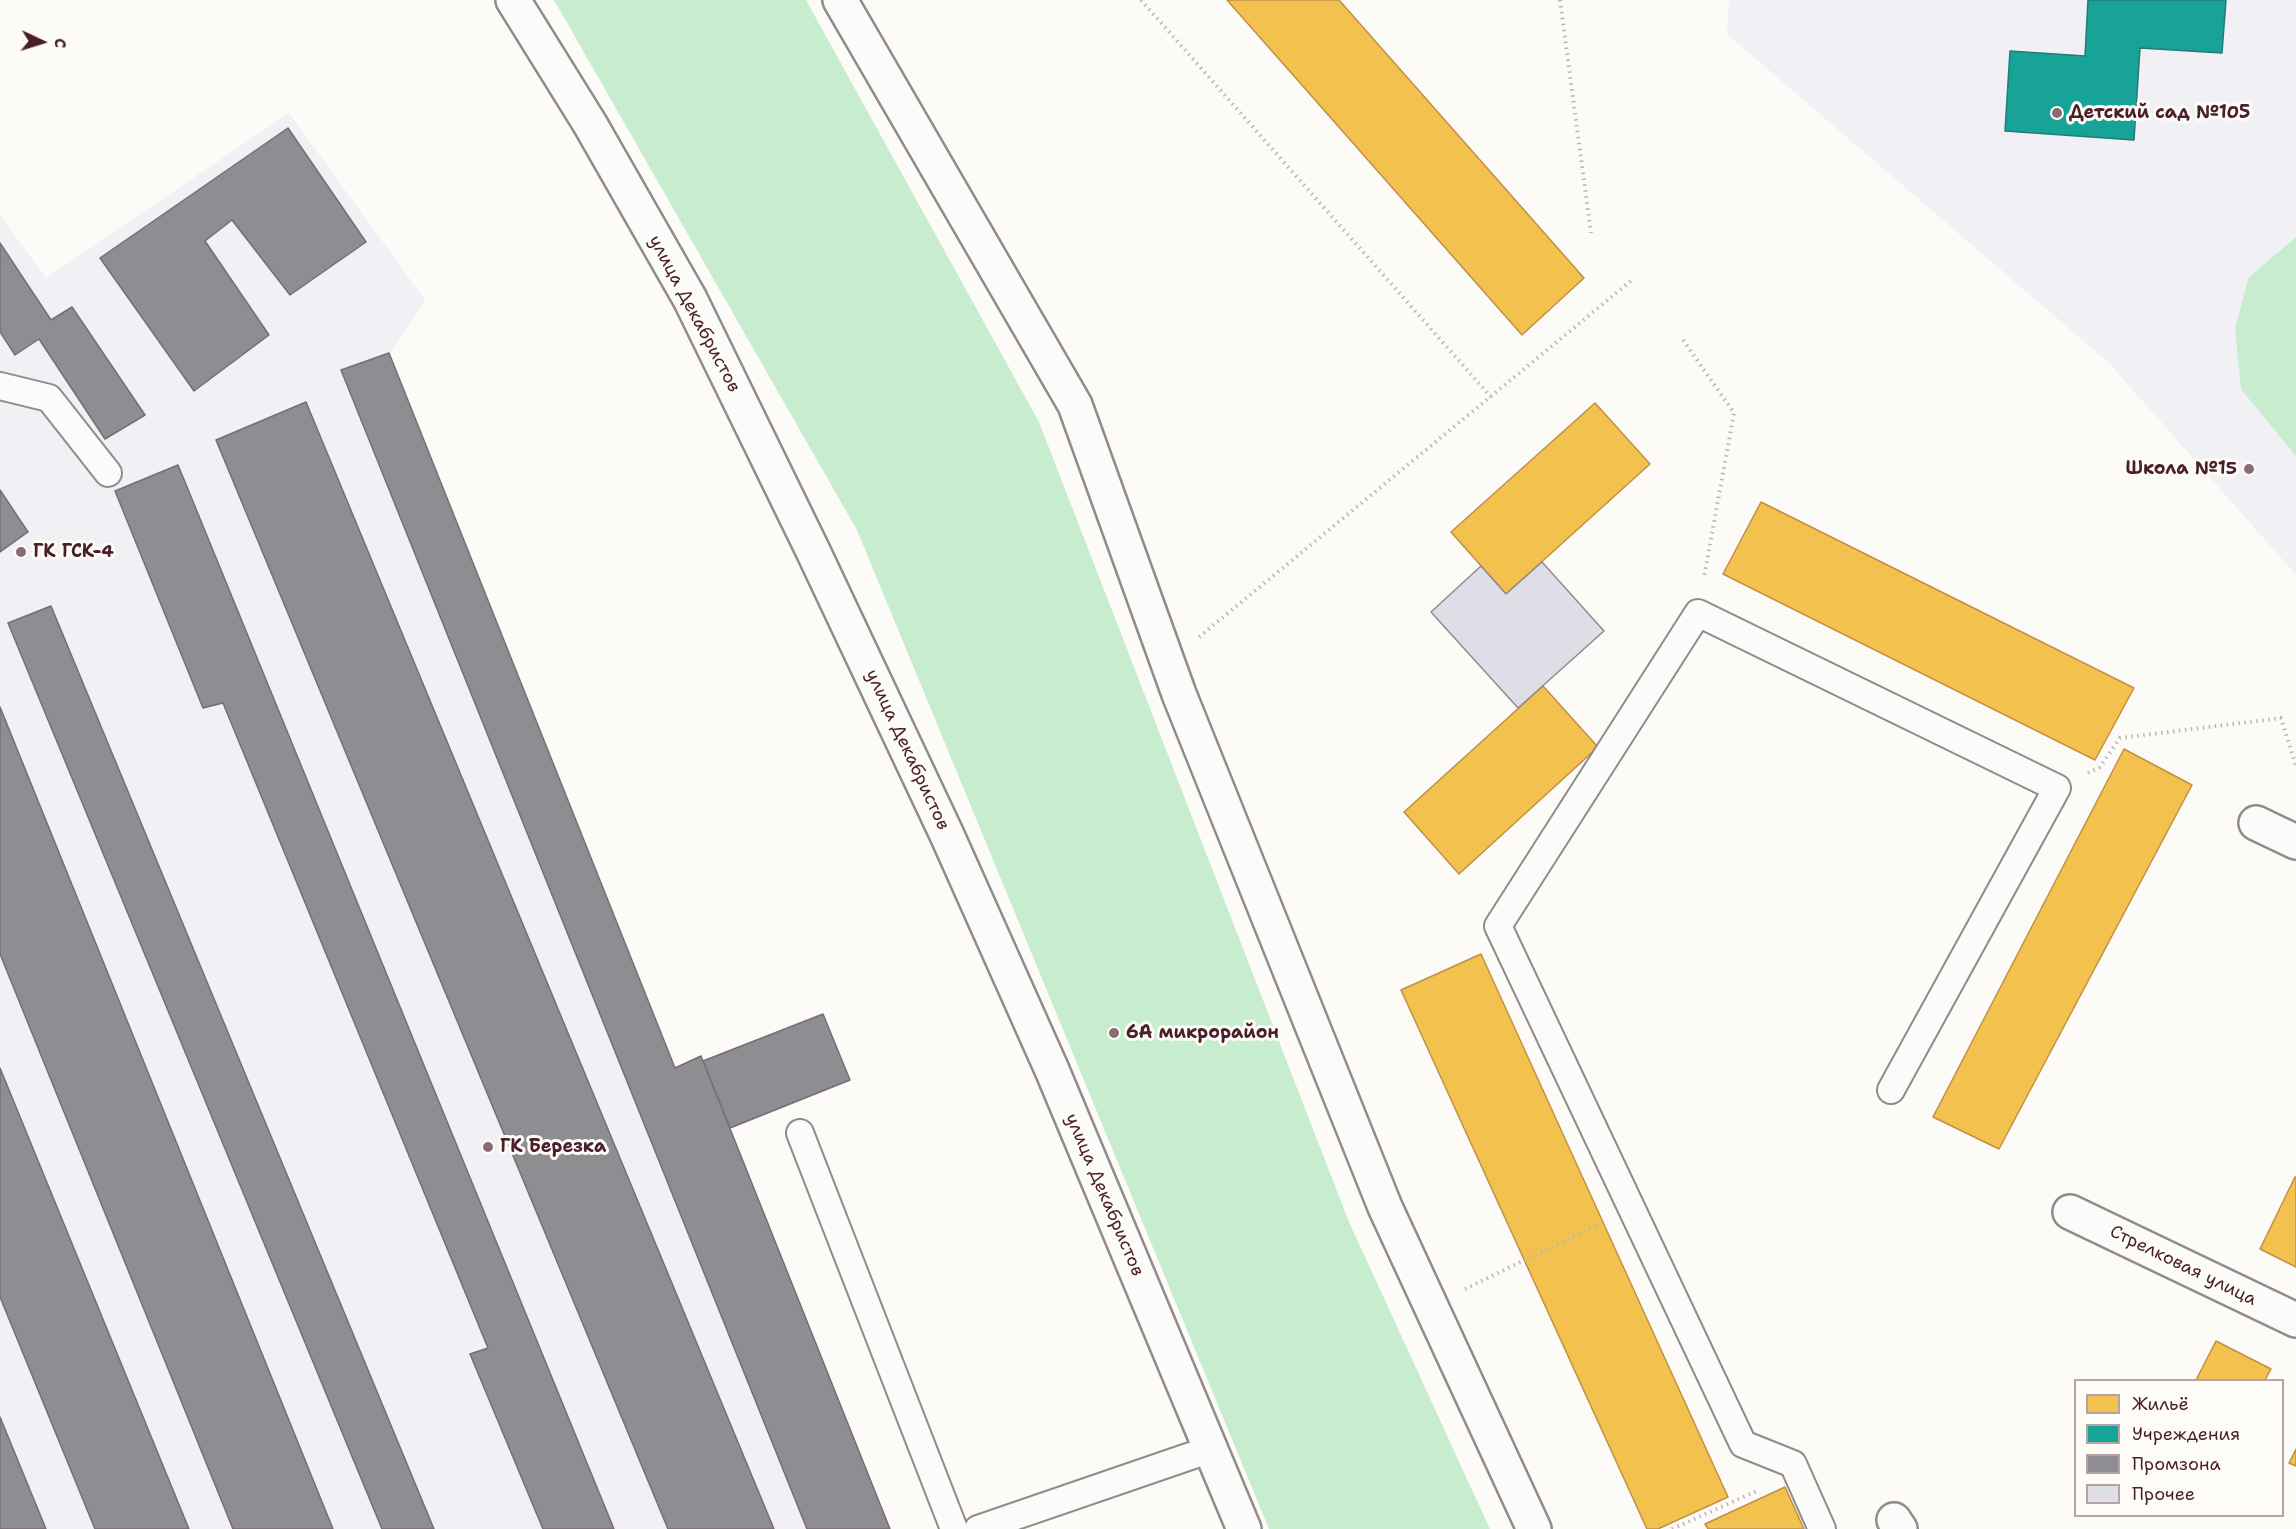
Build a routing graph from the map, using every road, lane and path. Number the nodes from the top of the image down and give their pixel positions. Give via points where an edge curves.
1 (513, 0) edge
2 (840, 0) edge
3 (1141, 0) edge
4 (1560, 0) edge
5 (1591, 233) dead end
6 (1632, 280) dead end
7 (1683, 340) dead end
8 (0, 386) edge
9 (1491, 397) junction
10 (108, 473) dead end
11 (1698, 613) junction
12 (1194, 642) dead end
13 (2296, 766) edge
14 (2057, 789) junction
15 (2256, 823) dead end
16 (2296, 842) edge
17 (1891, 1090) dead end
18 (800, 1133) dead end
19 (1632, 1208) junction
20 (2070, 1212) dead end
21 (1464, 1289) dead end
22 (2296, 1320) edge
23 (1211, 1449) junction
24 (1797, 1473) junction
25 (954, 1529) edge
26 (978, 1529) edge
27 (1244, 1529) edge
28 (1534, 1529) edge
29 (1672, 1529) edge
30 (1822, 1529) edge

1 - 23 street, улица Декабристов via 590,124 690,299 813,552 947,835 1052,1070
2 - 28 street via 1076,405 1179,694 1385,1207
3 - 9 path
4 - 5 path
6 - 9 path
7 - 11 path via 1734,413
8 - 10 lane via 49,398
9 - 12 path
11 - 14 lane
11 - 19 lane via 1498,926
13 - 14 path via 2281,718 2120,738 2100,767
14 - 17 lane
15 - 16 street
18 - 25 lane
19 - 21 path
19 - 24 lane via 1743,1444 1793,1464
20 - 22 street, Стрелковая улица
23 - 26 lane
23 - 27 street, улица Декабристов
24 - 29 path
24 - 30 lane

